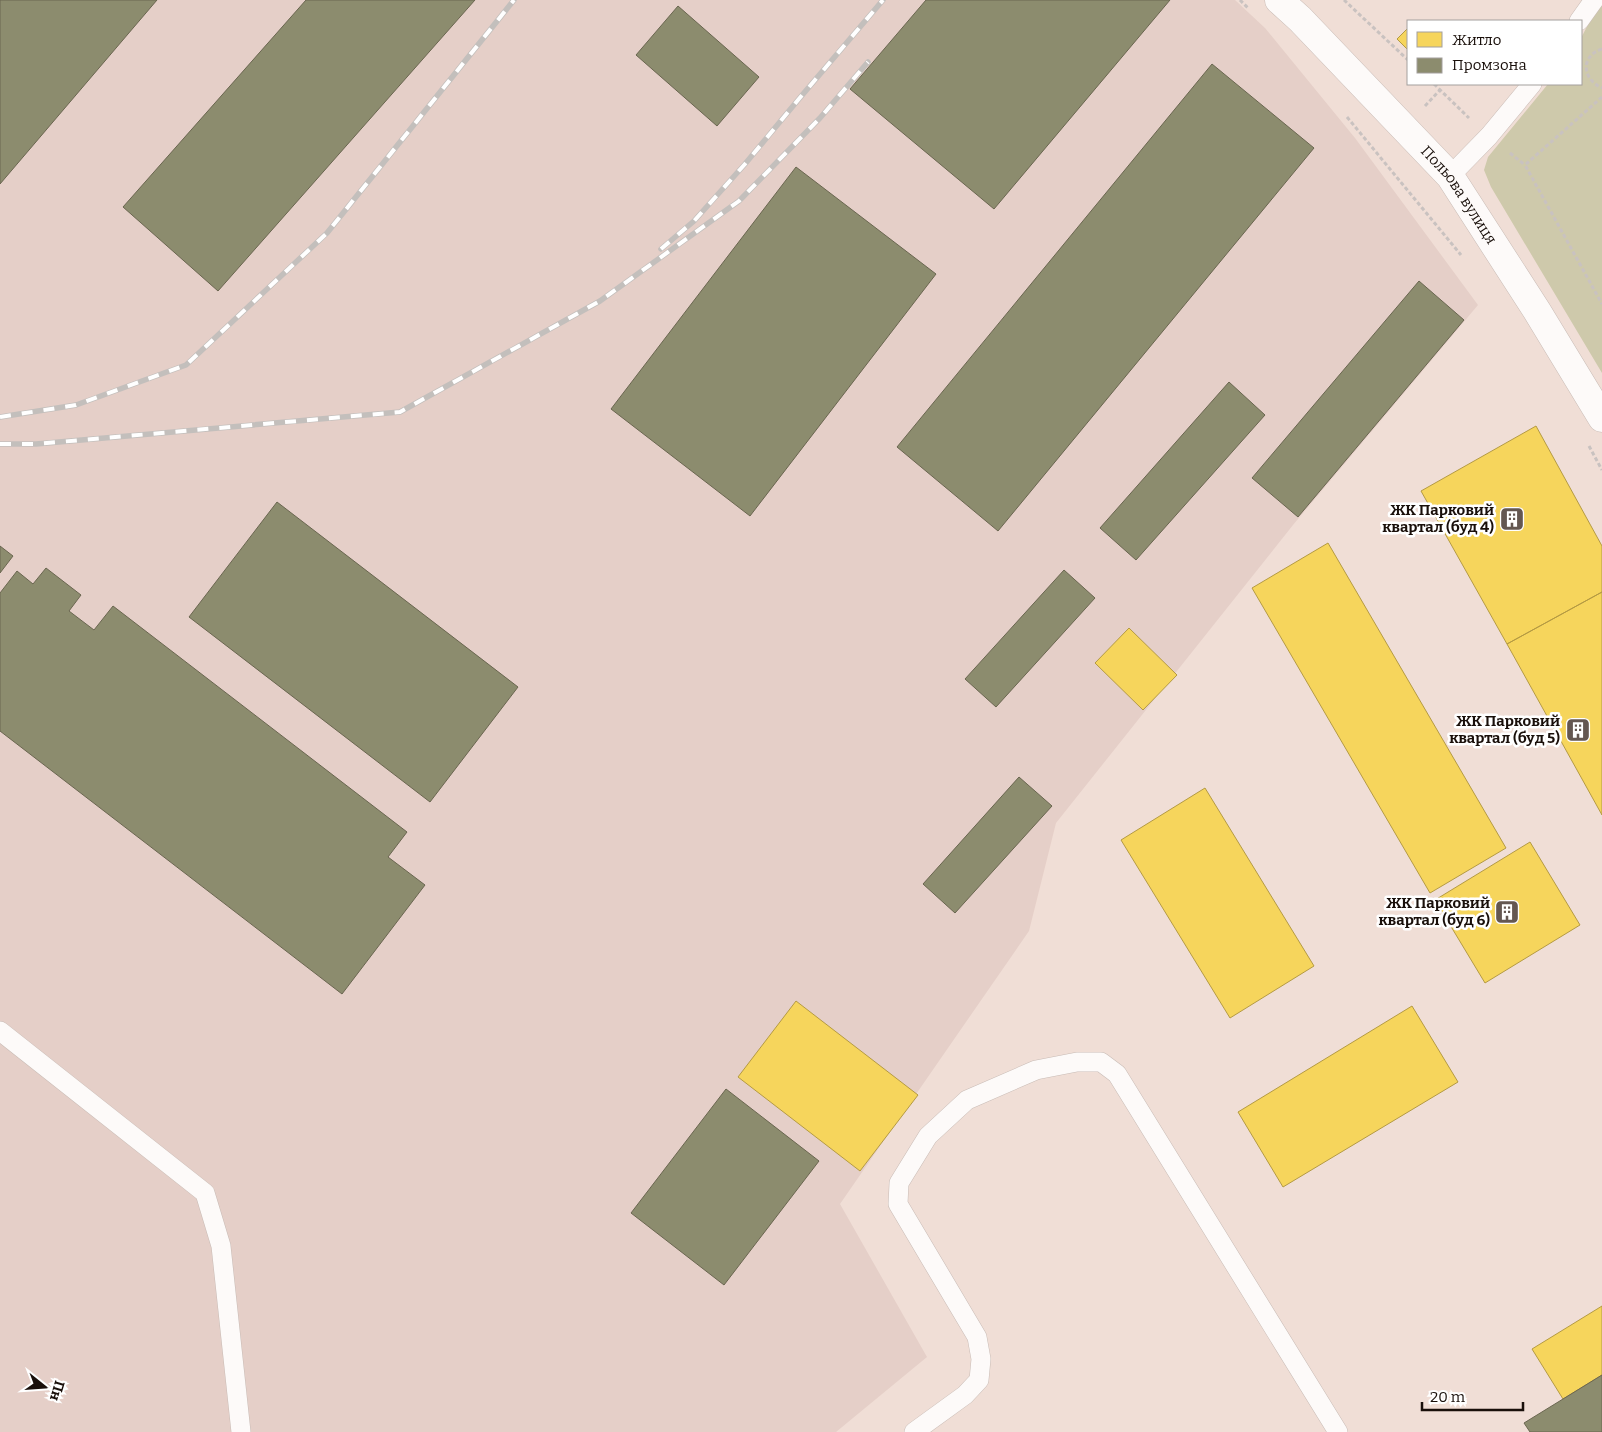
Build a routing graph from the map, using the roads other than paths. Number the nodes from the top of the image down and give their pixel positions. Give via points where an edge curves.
1 (1280, 0) edge
2 (1594, 0) edge
3 (1580, 20) edge
4 (1531, 85) edge
5 (1450, 176) junction
6 (1602, 418) edge
7 (0, 1031) edge
8 (241, 1432) edge
9 (914, 1432) edge
10 (1338, 1432) edge

1 - 5 main road, Польова вулиця
2 - 3 lane
4 - 5 lane
5 - 6 main road, Польова вулиця
7 - 8 lane via 205,1193 221,1246
9 - 10 lane via 966,1395 979,1380 981,1359 977,1338 898,1204 899,1183 928,1136 967,1100 1036,1070 1077,1062 1101,1062 1117,1074

